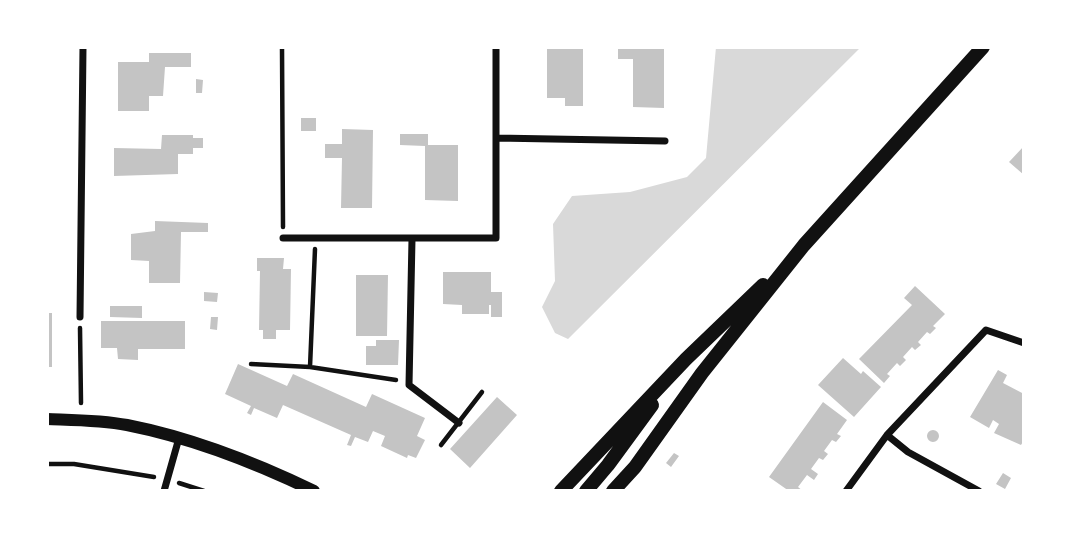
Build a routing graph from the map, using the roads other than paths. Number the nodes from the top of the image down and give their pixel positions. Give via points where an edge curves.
1 (83, 47) edge
2 (496, 47) edge
3 (983, 47) edge
4 (496, 138) junction
5 (665, 141) dead end
6 (283, 238) road end
7 (412, 239) junction
8 (804, 245) junction
9 (80, 317) road end
10 (1024, 343) edge
11 (686, 359) junction
12 (482, 392) dead end
13 (47, 419) edge
14 (459, 423) junction
15 (887, 435) junction
16 (179, 438) junction
17 (441, 445) dead end
18 (308, 489) edge
19 (164, 491) edge
20 (561, 491) edge
21 (586, 491) edge
22 (613, 491) edge
23 (846, 491) edge
24 (979, 491) edge

1 - 9 street
2 - 4 street
3 - 8 main road
4 - 5 street
4 - 7 street via 496,238
6 - 7 street
7 - 14 street via 409,385
8 - 11 main road
8 - 22 main road
10 - 15 street via 986,330
11 - 20 main road
11 - 21 main road
12 - 14 lane
13 - 16 street via 125,425
14 - 17 lane
15 - 23 street
15 - 24 street via 908,452
16 - 18 street via 224,451
16 - 19 street

